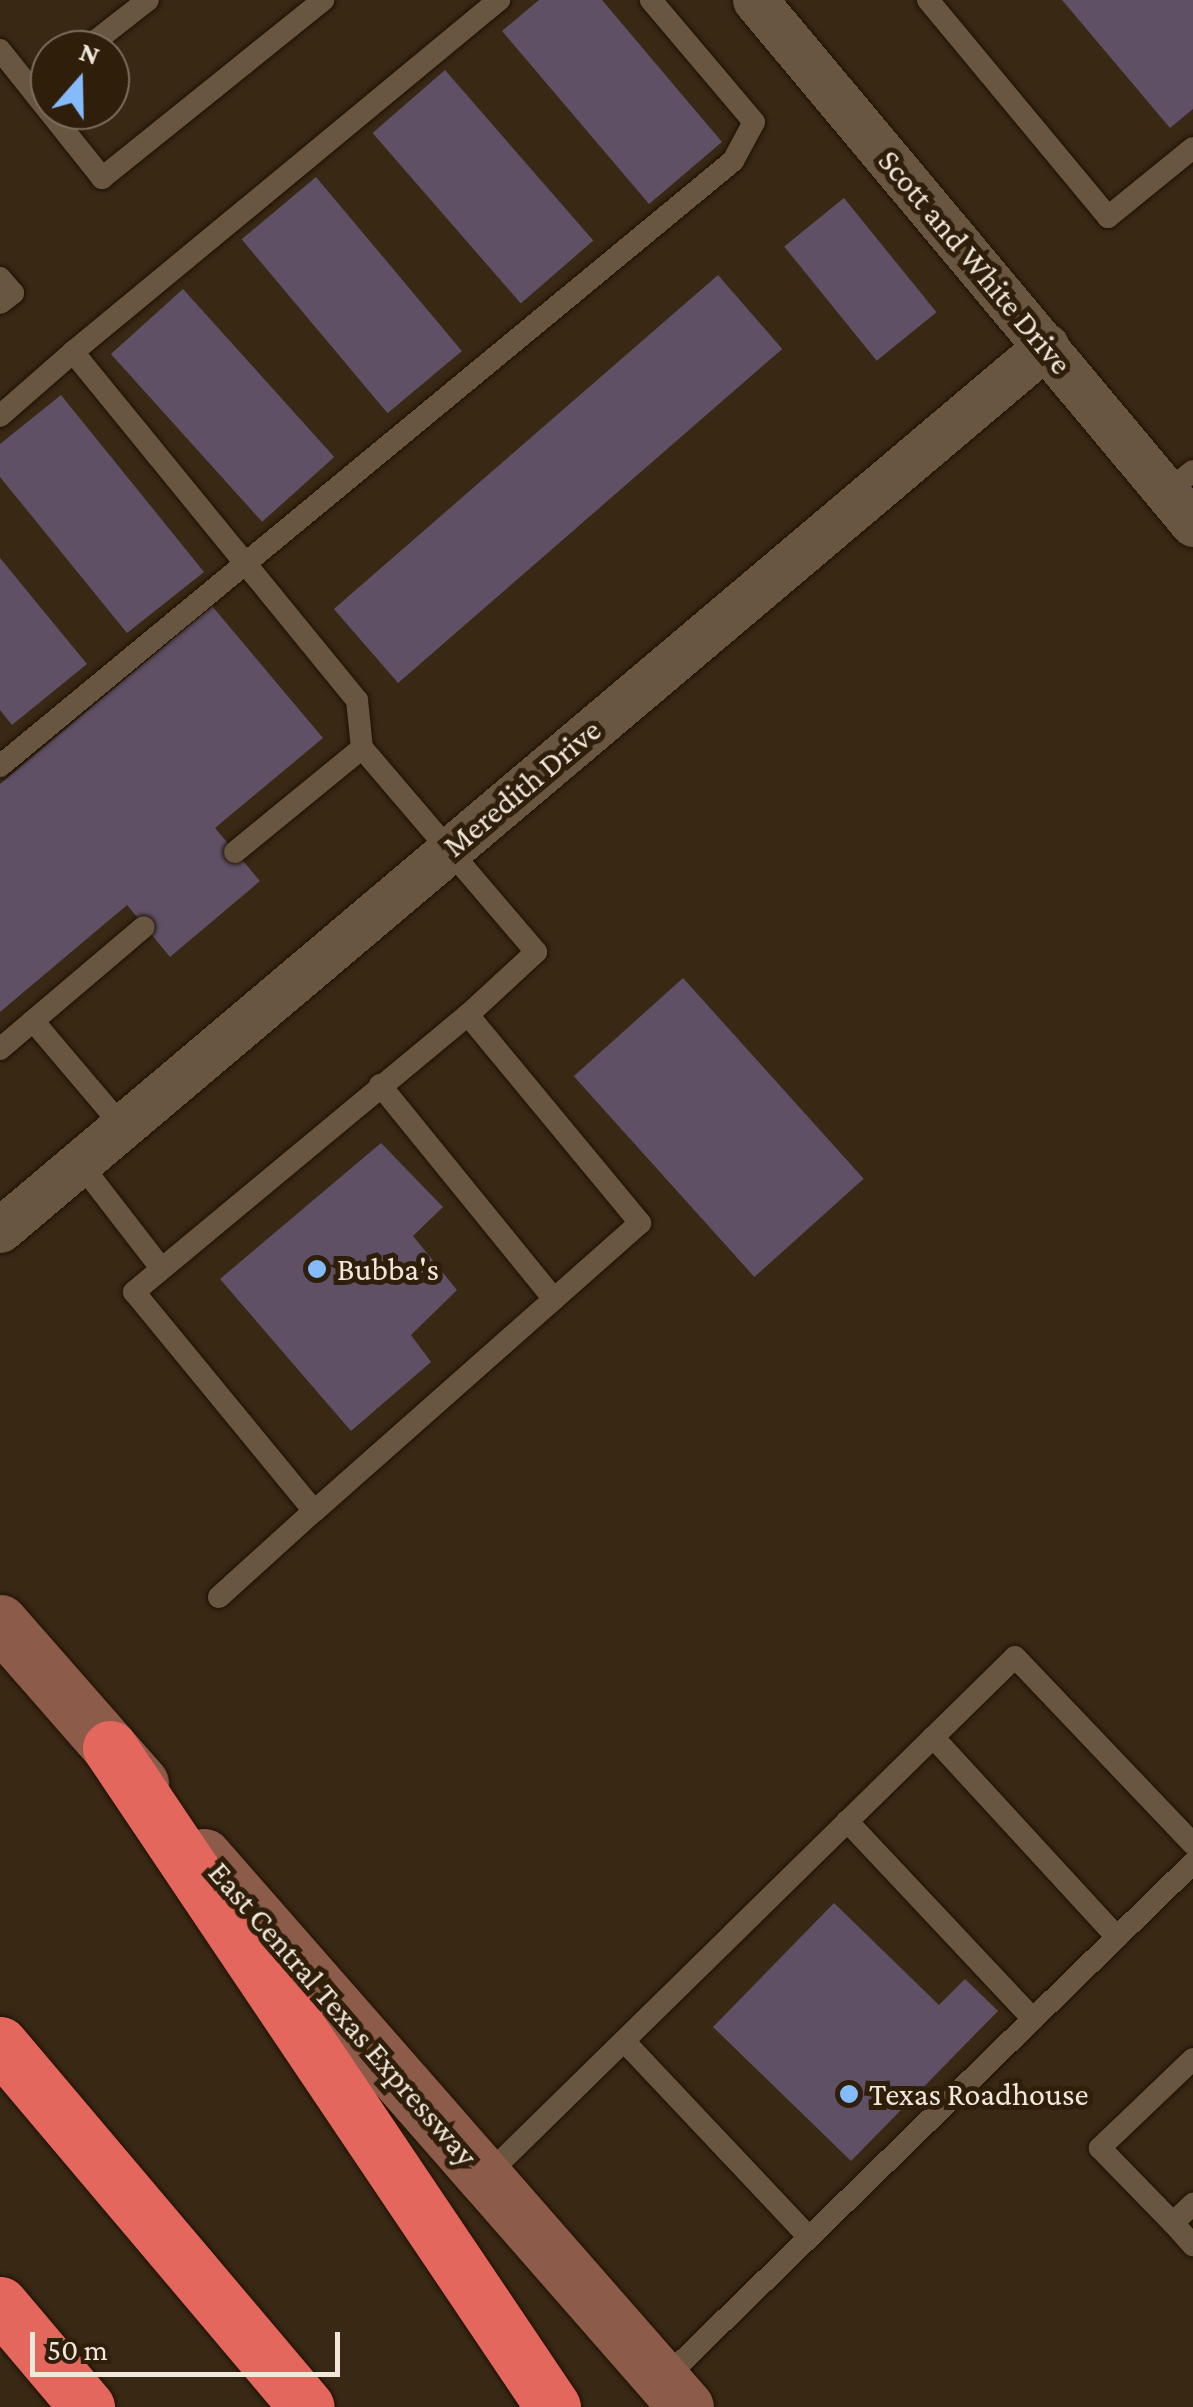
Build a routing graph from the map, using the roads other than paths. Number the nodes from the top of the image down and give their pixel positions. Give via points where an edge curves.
1 (148, 0) edge
2 (323, 0) edge
3 (499, 0) edge
4 (651, 0) edge
5 (755, 0) edge
6 (928, 0) edge
7 (110, 30) edge
8 (0, 50) edge
9 (30, 91) edge
10 (62, 130) edge
11 (1193, 148) edge
12 (0, 278) edge
13 (0, 303) edge
14 (1046, 346) junction
15 (73, 352) junction
16 (0, 416) edge
17 (1184, 496) edge
18 (238, 563) junction
19 (362, 748) junction
20 (0, 766) edge
21 (449, 850) junction
22 (235, 852) dead end
23 (144, 928) dead end
24 (468, 1015) junction
25 (34, 1021) junction
26 (0, 1049) edge
27 (380, 1085) junction
28 (123, 1128) junction
29 (79, 1162) junction
30 (0, 1230) edge
31 (161, 1268) junction
32 (554, 1299) junction
33 (314, 1512) junction
34 (219, 1597) dead end
35 (0, 1622) edge
36 (933, 1737) junction
37 (110, 1748) junction
38 (848, 1822) junction
39 (1193, 1844) edge
40 (1193, 1863) edge
41 (1117, 1936) junction
42 (1033, 2019) junction
43 (624, 2040) junction
44 (0, 2044) edge
45 (1193, 2059) edge
46 (485, 2177) junction
47 (1193, 2204) edge
48 (1173, 2223) junction
49 (809, 2237) junction
50 (1193, 2245) edge
51 (0, 2304) edge
52 (20, 2338) edge
53 (674, 2394) edge
54 (87, 2407) edge
55 (307, 2407) edge
56 (553, 2407) edge

1 - 7 lane
2 - 10 lane via 102,178
3 - 15 lane
4 - 18 lane via 754,122 733,161
5 - 14 street, Scott and White Drive
6 - 11 lane via 1108,217
8 - 9 lane
12 - 13 lane via 13,293
14 - 17 street, Scott and White Drive
14 - 21 street, Meredith Drive
15 - 16 lane
15 - 18 lane
18 - 19 lane via 357,700
18 - 20 lane
19 - 21 lane
19 - 22 lane
21 - 24 lane via 536,952
21 - 28 street, Meredith Drive
23 - 25 lane
24 - 27 lane
24 - 32 lane via 640,1223
25 - 26 lane
25 - 28 lane
27 - 31 lane
27 - 32 lane
28 - 29 street, Meredith Drive
29 - 30 street, Meredith Drive
29 - 31 lane
31 - 33 lane via 134,1292
32 - 33 lane
33 - 34 lane
35 - 37 main road, East Central Texas Expressway
36 - 38 lane
36 - 39 lane via 1015,1657
36 - 41 lane
37 - 46 main road, East Central Texas Expressway
37 - 56 highway
38 - 42 lane
38 - 43 lane
40 - 41 lane
41 - 42 lane
42 - 49 lane
43 - 46 lane
43 - 49 lane
44 - 55 highway
45 - 48 lane via 1100,2148
46 - 53 main road, East Central Texas Expressway
47 - 48 lane
48 - 50 lane
49 - 53 lane
51 - 52 highway
52 - 54 highway

